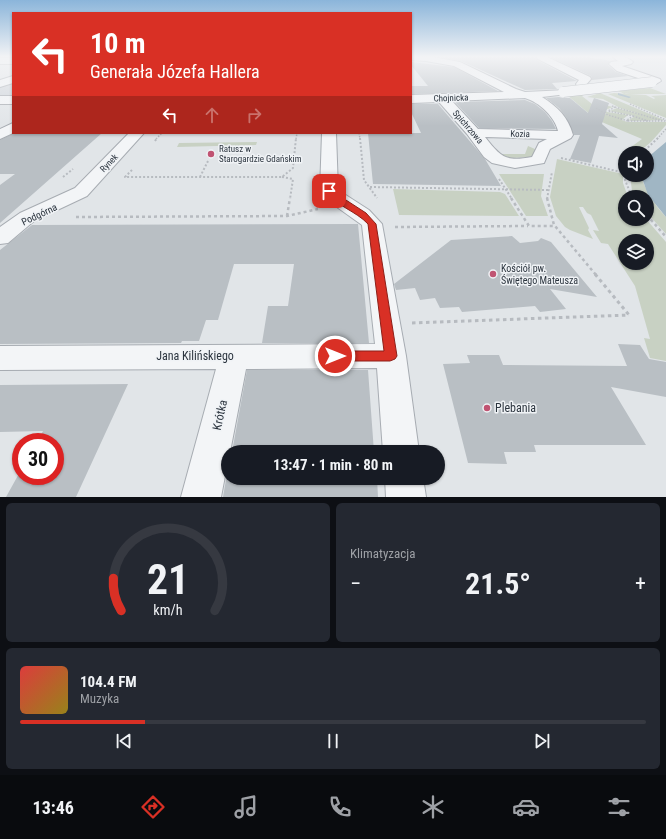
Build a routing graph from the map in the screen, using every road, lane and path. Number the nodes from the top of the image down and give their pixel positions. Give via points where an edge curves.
1 (10, 80) edge
2 (489, 80) edge
3 (585, 80) edge
4 (658, 81) edge
5 (0, 84) edge
6 (580, 84) dead end
7 (526, 95) junction
8 (442, 98) junction
9 (412, 99) edge
10 (0, 100) edge
11 (12, 100) edge
12 (628, 104) dead end
13 (594, 105) dead end
14 (606, 105) dead end
15 (615, 108) junction
16 (627, 114) junction
17 (633, 116) junction
18 (629, 121) junction
19 (666, 121) edge
20 (650, 122) junction
21 (12, 128) edge
22 (666, 129) edge
23 (474, 133) junction
24 (136, 134) edge
25 (161, 134) edge
26 (297, 134) edge
27 (328, 134) edge
28 (359, 134) edge
29 (0, 135) edge
30 (566, 135) junction
31 (153, 144) dead end
32 (650, 146) edge
33 (208, 161) dead end
34 (134, 166) dead end
35 (552, 170) dead end
36 (618, 172) edge
37 (497, 176) dead end
38 (200, 177) junction
39 (282, 177) junction
40 (369, 187) junction
41 (505, 189) junction
42 (548, 190) junction
43 (81, 192) joint
44 (326, 200) junction
45 (379, 202) dead end
46 (288, 216) junction
47 (28, 217) junction
48 (69, 217) dead end
49 (0, 218) edge
50 (654, 223) edge
51 (529, 226) junction
52 (554, 226) junction
53 (391, 227) dead end
54 (666, 237) edge
55 (0, 238) edge
56 (386, 324) junction
57 (234, 356) junction
58 (390, 356) junction
59 (0, 358) edge
60 (400, 445) edge
61 (405, 485) edge
62 (202, 497) edge
63 (406, 497) edge

1 - 5 street
2 - 7 street via 512,92
3 - 6 street
4 - 7 street, Chojnicka, bridge
7 - 8 street, Chojnicka
7 - 30 street via 549,107 563,123
8 - 9 street, Chojnicka
8 - 23 street, Spichrzowa
10 - 11 street
12 - 19 path
13 - 18 path via 608,115
14 - 15 path
15 - 16 path
15 - 16 path via 607,111
15 - 19 path
16 - 17 path
17 - 18 path via 627,120
17 - 20 path
18 - 20 path
19 - 20 path
21 - 29 street
22 - 32 path
23 - 30 street, Kozia
23 - 30 street, Spichrzowa via 491,156 511,163 538,160 544,146
24 - 43 street, Rynek
25 - 31 path
26 - 39 path via 293,168
27 - 44 street
28 - 40 path via 364,180
30 - 36 path via 573,137 574,140 556,150 555,157
33 - 38 path
34 - 38 path via 125,177
35 - 42 path
37 - 41 path
38 - 39 path
39 - 46 path via 293,179
40 - 41 path
40 - 45 path
41 - 42 path
41 - 51 path
42 - 52 path via 547,199
43 - 47 street, Podgórna via 65,202
44 - 46 path
44 - 56 street via 334,196 364,214 372,224
46 - 48 path
47 - 49 street
47 - 55 street, Podgórna
50 - 54 path
51 - 52 path
51 - 53 path
52 - 56 path via 629,315
56 - 58 street
57 - 58 street, Jana Kilińskiego
57 - 59 street, Jana Kilińskiego
57 - 62 street, Krótka
58 - 60 street
61 - 63 street

